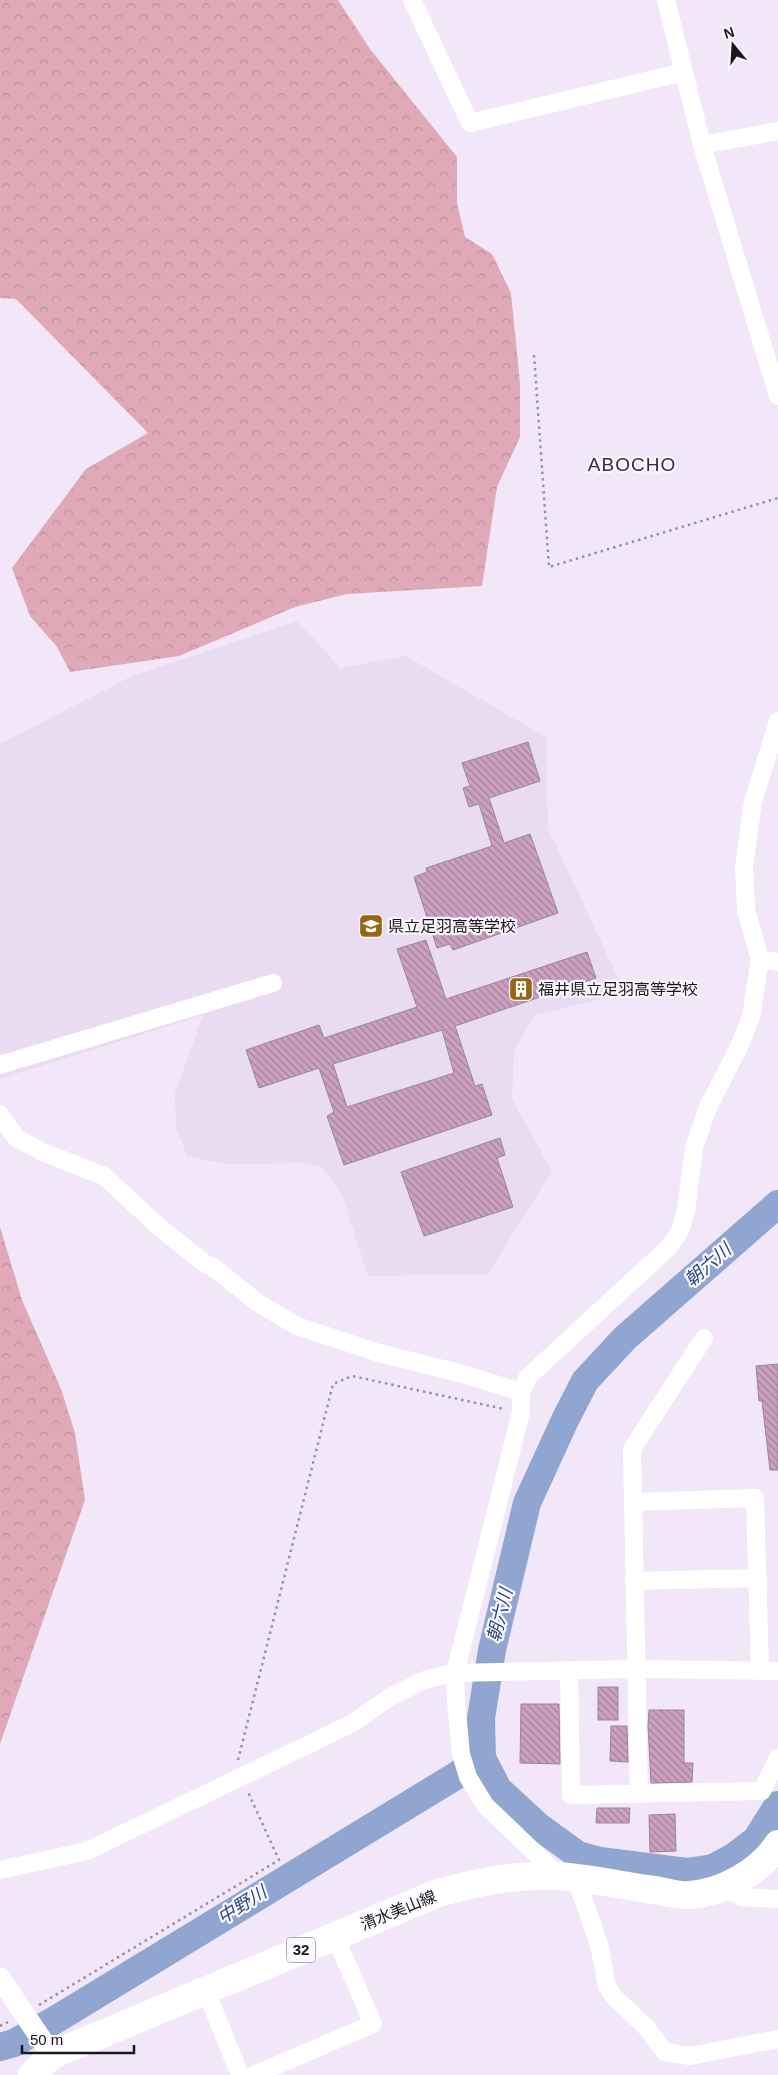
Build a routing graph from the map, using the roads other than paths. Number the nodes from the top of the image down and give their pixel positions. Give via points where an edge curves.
1 (412, 0) edge
2 (666, 0) edge
3 (684, 72) junction
4 (778, 131) edge
5 (702, 145) junction
6 (778, 396) edge
7 (778, 721) edge
8 (760, 959) junction
9 (778, 962) edge
10 (273, 983) dead end
11 (0, 1065) edge
12 (0, 1114) edge
13 (704, 1338) dead end
14 (521, 1392) junction
15 (633, 1502) junction
16 (758, 1578) junction
17 (634, 1581) junction
18 (636, 1670) junction
19 (769, 1670) edge
20 (568, 1671) junction
21 (460, 1673) junction
22 (778, 1758) edge
23 (638, 1794) junction
24 (778, 1844) edge
25 (0, 1870) edge
26 (567, 1878) junction
27 (723, 1888) junction
28 (778, 1899) edge
29 (335, 1936) junction
30 (0, 1978) edge
31 (206, 1991) junction
32 (778, 2039) edge
33 (46, 2046) junction
34 (32, 2075) edge
35 (240, 2075) edge
36 (254, 2075) edge

1 - 3 street via 470,123
2 - 3 street
3 - 5 street
4 - 5 street
5 - 6 street
7 - 8 street via 753,802 744,867 746,910
8 - 9 street
8 - 14 street via 751,1017 708,1107 694,1148 680,1231 669,1247 528,1377
10 - 11 street
12 - 14 street via 16,1138 104,1176 204,1263 258,1303 297,1326 379,1353
13 - 15 street via 632,1449
14 - 21 street via 521,1412
15 - 16 street via 755,1498
15 - 17 street
16 - 17 street
16 - 19 street
17 - 18 street
18 - 19 street
18 - 20 street
18 - 23 street
20 - 21 street
20 - 23 street via 571,1795
21 - 25 street via 427,1679 390,1697 353,1723 87,1851
21 - 26 street via 461,1754 468,1777 484,1805
22 - 23 street via 762,1791
24 - 27 main road, 清水美山線 / 32 via 742,1878
26 - 27 main road, 清水美山線 / 32 via 688,1895
26 - 29 main road, 清水美山線 / 32 via 521,1876 476,1882 438,1893
26 - 32 street via 599,1944 607,1986 614,1998 645,2026 665,2052 690,2056
27 - 28 street via 742,1897
29 - 31 main road, 清水美山線 / 32
29 - 36 street via 373,2024
30 - 33 street
31 - 33 main road, 清水美山線 / 32
31 - 35 street
33 - 34 main road, 清水美山線 / 32

